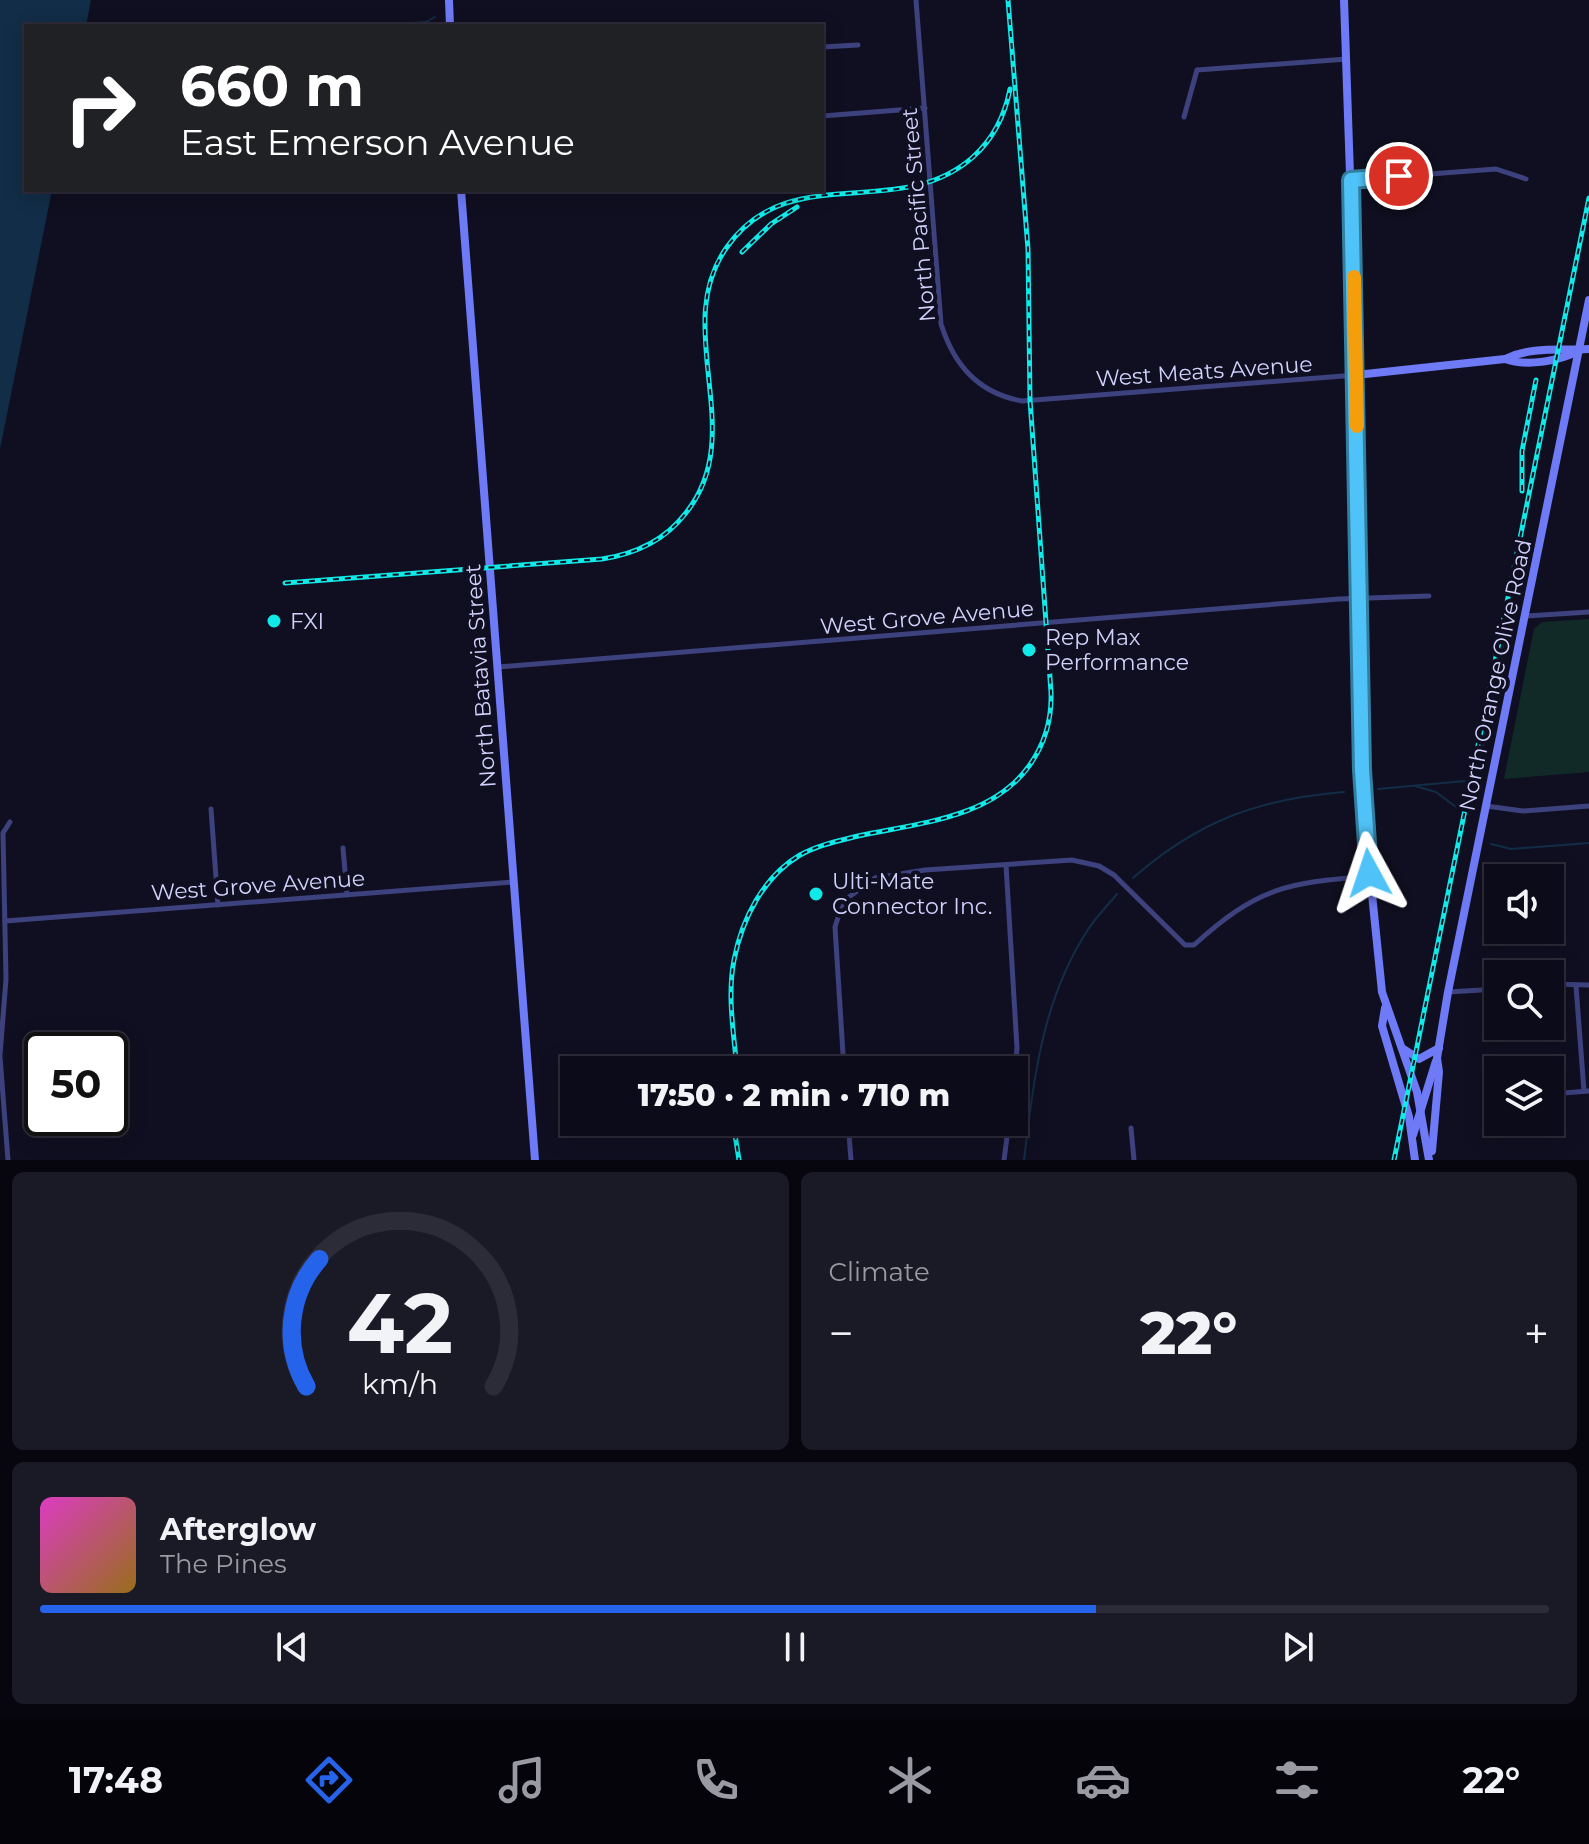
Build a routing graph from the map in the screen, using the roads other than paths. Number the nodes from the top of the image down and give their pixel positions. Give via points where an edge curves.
1 (449, 0) edge
2 (916, 0) edge
3 (1344, 0) edge
4 (450, 24) edge
5 (858, 45) dead end
6 (824, 47) edge
7 (1348, 59) junction
8 (925, 108) junction
9 (824, 116) edge
10 (1184, 117) dead end
11 (1526, 179) dead end
12 (1351, 180) junction
13 (461, 192) edge
14 (1589, 300) edge
15 (1584, 350) edge
16 (1356, 375) junction
17 (1055, 399) joint
18 (1429, 596) dead end
19 (1358, 598) junction
20 (1589, 612) edge
21 (1527, 616) junction
22 (498, 667) junction
23 (1486, 806) junction
24 (1589, 806) edge
25 (211, 809) dead end
26 (10, 822) dead end
27 (343, 848) dead end
28 (1006, 865) junction
29 (1370, 876) junction
30 (514, 882) junction
31 (347, 895) junction
32 (218, 905) junction
33 (5, 921) junction
34 (1564, 985) edge
35 (1589, 985) edge
36 (1576, 986) junction
37 (1484, 990) edge
38 (1448, 992) junction
39 (1385, 1007) junction
40 (1402, 1048) junction
41 (1438, 1053) junction
42 (0, 1056) edge
43 (843, 1056) edge
44 (1016, 1056) edge
45 (1587, 1091) edge
46 (1564, 1093) edge
47 (1421, 1111) junction
48 (1131, 1128) dead end
49 (849, 1136) edge
50 (1007, 1136) edge
51 (1413, 1136) junction
52 (8, 1160) edge
53 (535, 1160) edge
54 (851, 1160) edge
55 (1004, 1160) edge
56 (1134, 1160) edge
57 (1415, 1160) edge
58 (1430, 1160) edge

1 - 4 main road
2 - 8 street, North Pacific Street
3 - 7 main road
5 - 6 street
7 - 10 street via 1197,70
7 - 12 main road
8 - 9 street
8 - 17 street, North Pacific Street via 937,296 949,348 975,381 1005,398
11 - 12 street via 1496,169
12 - 16 main road
13 - 22 main road, North Batavia Street
14 - 15 main road, North Orange Olive Road
15 - 16 main road via 1565,358
15 - 21 main road, North Orange Olive Road
16 - 17 street, West Meats Avenue
16 - 19 main road
18 - 19 street, West Grove Avenue
19 - 22 street, West Grove Avenue
19 - 29 main road
20 - 21 street
21 - 23 main road, North Orange Olive Road
22 - 30 main road, North Batavia Street
23 - 24 street via 1523,811
23 - 38 main road, North Orange Olive Road
25 - 32 street
26 - 33 street via 3,833
27 - 31 street
28 - 29 street via 1072,860 1099,866 1190,946 1256,897 1296,883
28 - 43 street via 875,878 849,897 835,927
28 - 44 street
29 - 39 main road
30 - 31 street, West Grove Avenue
30 - 53 main road, North Batavia Street
31 - 32 street, West Grove Avenue
32 - 33 street, West Grove Avenue
33 - 42 street
34 - 36 street
35 - 36 street
36 - 45 street
37 - 38 street
38 - 41 main road, North Orange Olive Road
39 - 40 main road
39 - 51 main road via 1382,1026
40 - 41 main road via 1419,1059
40 - 47 main road
41 - 47 main road, North Orange Olive Road
41 - 58 main road, North Orange Olive Road
42 - 52 street
45 - 46 street
47 - 51 main road, North Orange Olive Road
47 - 58 main road
48 - 56 street
49 - 54 street
50 - 55 street
51 - 57 main road

